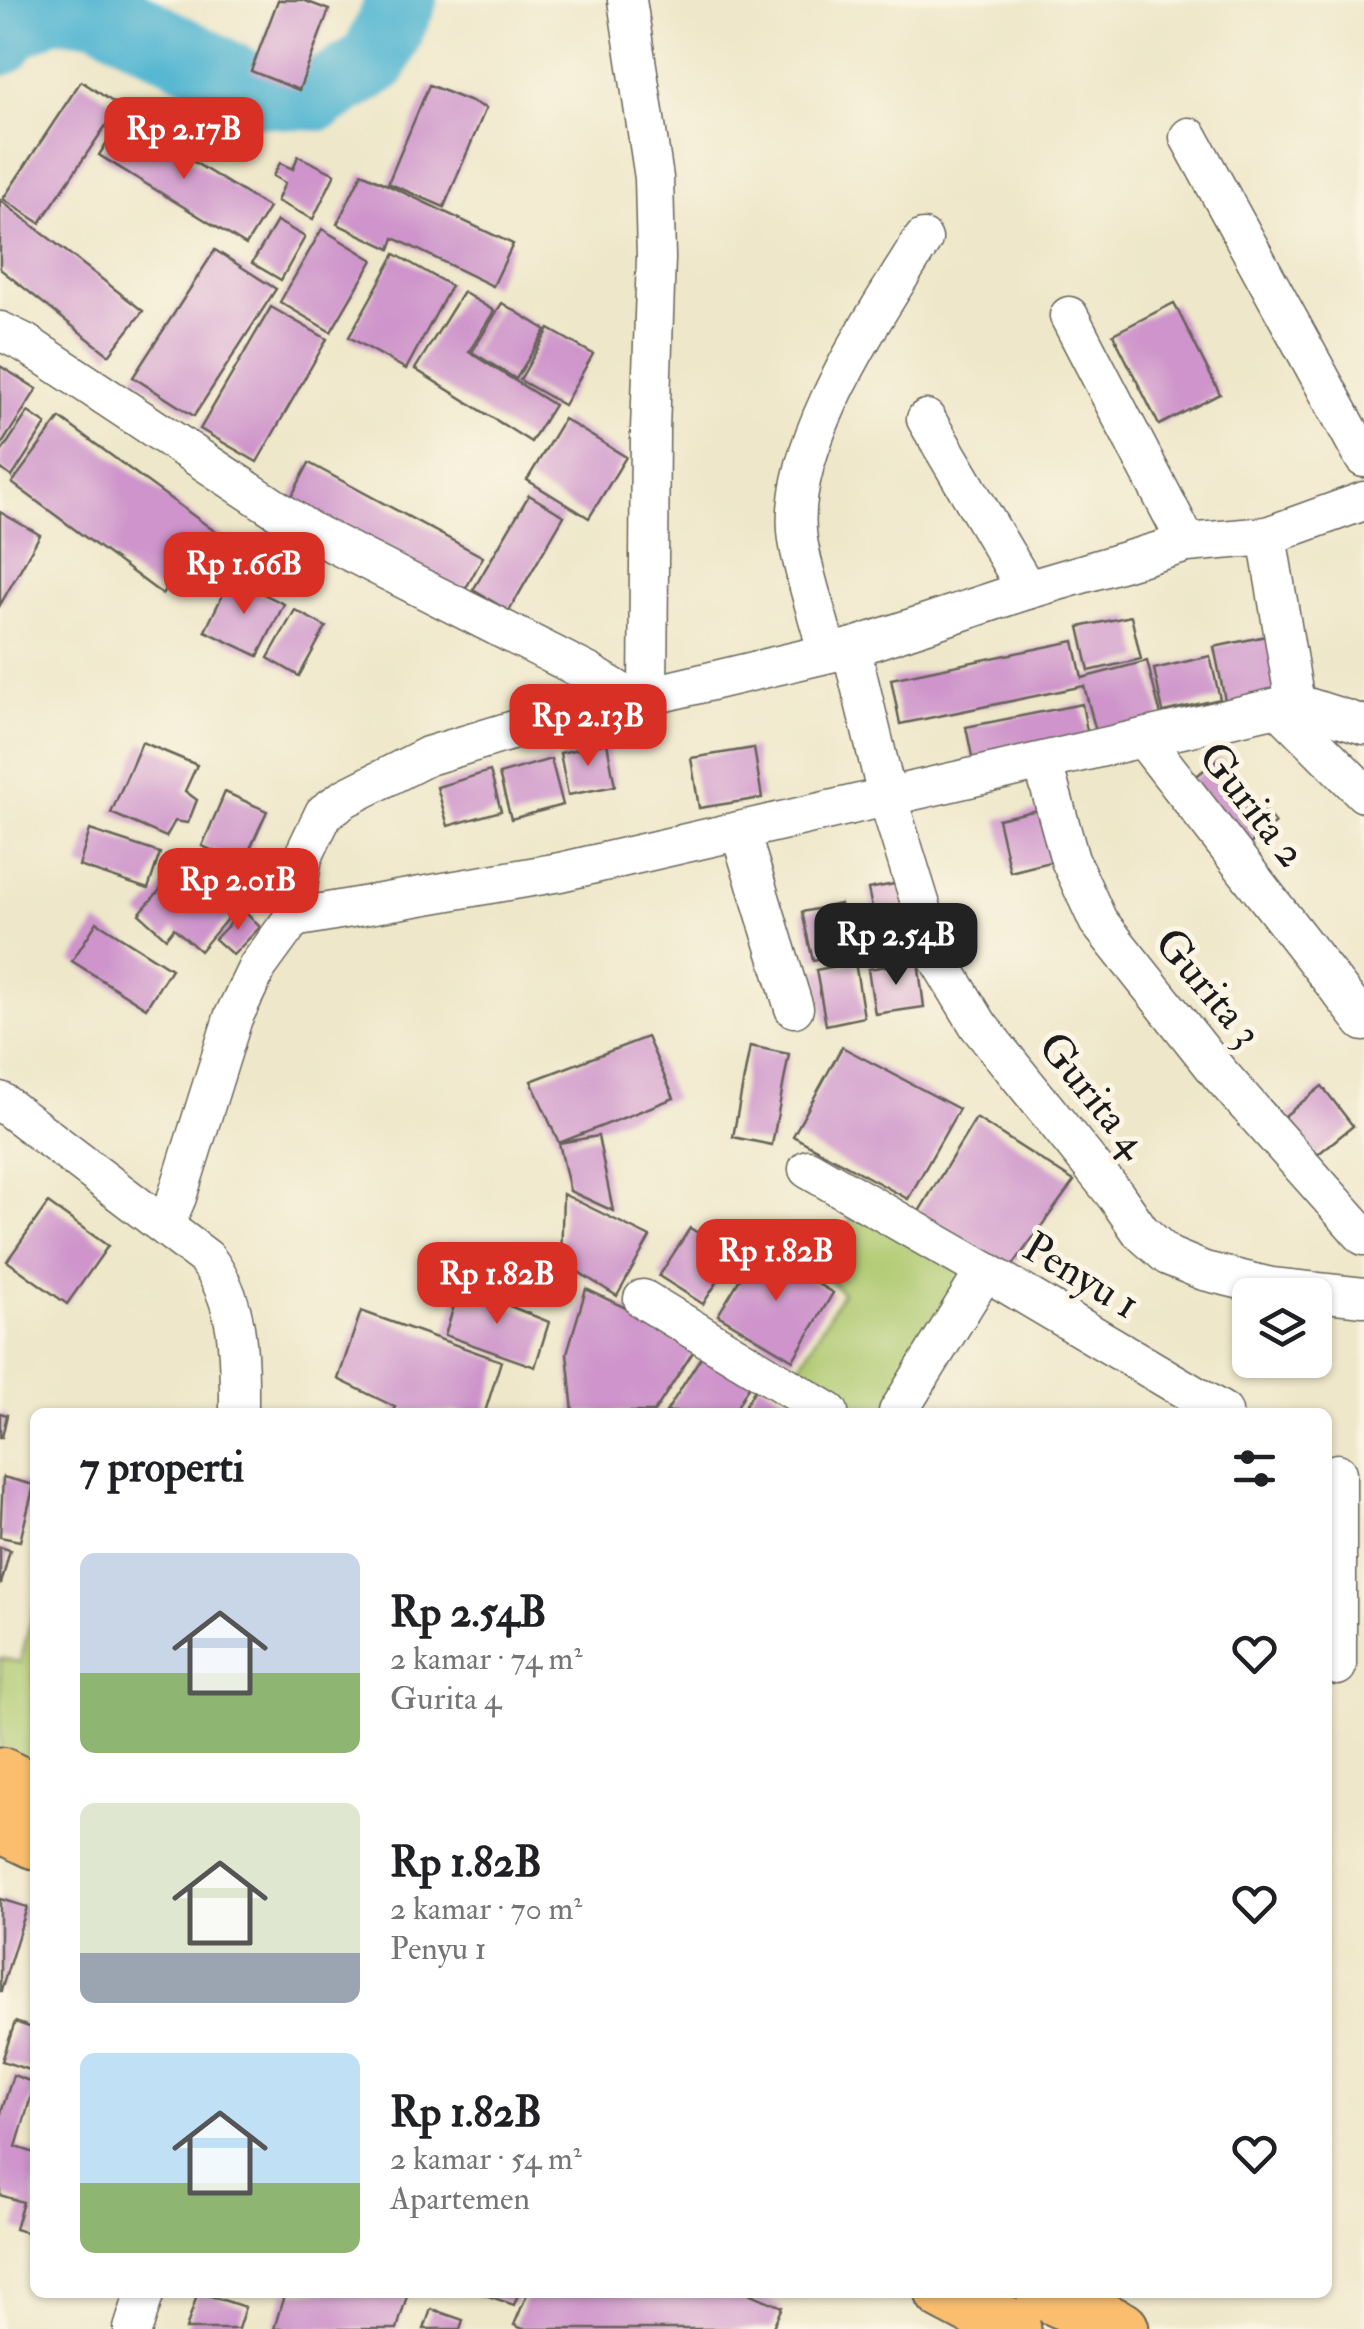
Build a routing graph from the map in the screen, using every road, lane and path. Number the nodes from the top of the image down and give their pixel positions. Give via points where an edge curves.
1 (627, 0) edge
2 (1189, 137) dead end
3 (923, 239) dead end
4 (1069, 316) dead end
5 (0, 331) edge
6 (926, 419) dead end
7 (1364, 458) edge
8 (1364, 501) edge
9 (1266, 536) junction
10 (1186, 543) junction
11 (1027, 590) junction
12 (839, 650) junction
13 (638, 696) junction
14 (1286, 705) junction
15 (1364, 725) edge
16 (1143, 738) junction
17 (1043, 763) junction
18 (1364, 793) edge
19 (887, 796) junction
20 (740, 832) junction
21 (293, 918) junction
22 (794, 1008) dead end
23 (1364, 1022) edge
24 (0, 1101) edge
25 (808, 1169) dead end
26 (165, 1225) junction
27 (1364, 1236) edge
28 (985, 1271) junction
29 (1364, 1296) edge
30 (643, 1299) dead end
31 (239, 1408) edge
32 (822, 1408) edge
33 (900, 1408) edge
34 (1215, 1408) edge
35 (1343, 1476) edge
36 (1343, 1667) edge
37 (0, 1775) edge
38 (30, 1790) edge
39 (0, 1824) edge
40 (30, 1839) edge
41 (143, 2298) edge
42 (972, 2298) edge
43 (1038, 2312) edge
44 (133, 2329) edge
45 (1121, 2329) edge

1 - 13 street via 654,178 656,258
2 - 7 street
3 - 12 street, Gurita 4 via 850,358 815,434 799,500 798,538
4 - 10 street
5 - 13 street via 311,532
6 - 11 street
8 - 9 street
9 - 10 street
9 - 14 street
10 - 11 street
11 - 12 street
12 - 13 street
12 - 19 street, Gurita 4
13 - 21 street via 428,756 332,806 308,841
14 - 15 street
14 - 16 street
14 - 18 street
16 - 17 street
16 - 23 street, Gurita 2
17 - 19 street
17 - 27 street, Gurita 3 via 1070,860 1098,921 1219,1073
19 - 20 street
19 - 29 street, Gurita 4 via 936,957 979,1026 1141,1232 1168,1256 1204,1272 1270,1287
20 - 21 street
20 - 22 street
21 - 26 street via 258,966 233,1018
24 - 26 street
25 - 28 street
26 - 31 street via 206,1258 229,1297
28 - 33 street, Penyu 1
28 - 34 street, Penyu 1
30 - 32 street
35 - 36 street
37 - 38 highway
39 - 40 highway
41 - 44 street
42 - 43 highway
43 - 45 highway

